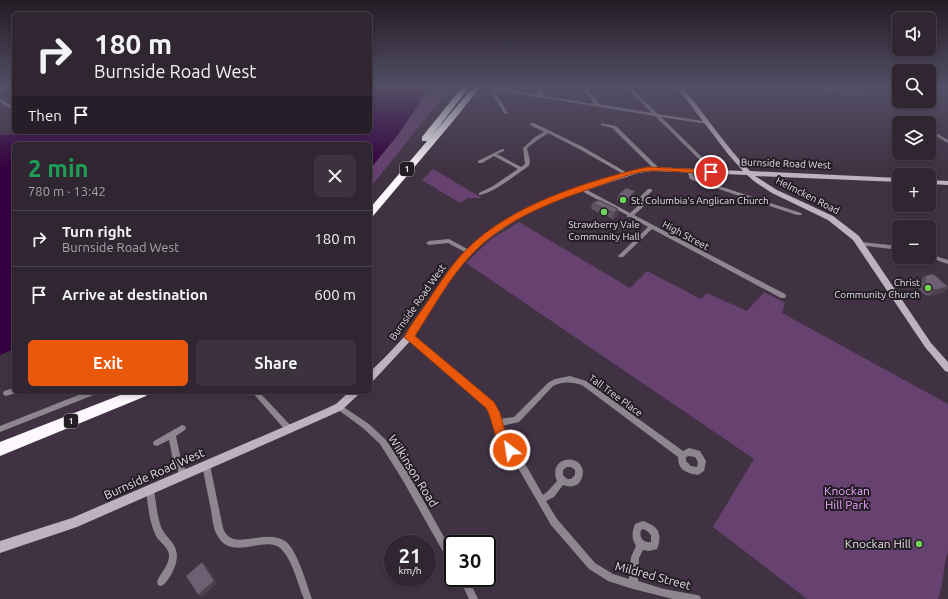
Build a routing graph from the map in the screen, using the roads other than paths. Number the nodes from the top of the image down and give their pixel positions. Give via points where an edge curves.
1 (444, 114) edge
2 (456, 114) edge
3 (651, 114) edge
4 (701, 114) edge
5 (657, 115) junction
6 (708, 123) junction
7 (532, 124) dead end
8 (603, 124) dead end
9 (547, 132) junction
10 (936, 134) edge
11 (948, 142) edge
12 (502, 150) dead end
13 (495, 155) junction
14 (480, 162) dead end
15 (738, 162) junction
16 (708, 165) dead end
17 (521, 169) junction
18 (657, 169) junction
19 (689, 170) junction
20 (732, 173) junction
21 (627, 174) junction
22 (748, 174) junction
23 (763, 174) junction
24 (892, 180) edge
25 (936, 182) edge
26 (948, 183) edge
27 (764, 186) junction
28 (583, 188) junction
29 (650, 190) dead end
30 (481, 194) dead end
31 (372, 204) edge
32 (372, 211) edge
33 (799, 214) dead end
34 (630, 216) junction
35 (651, 227) junction
36 (429, 243) dead end
37 (861, 244) junction
38 (892, 247) edge
39 (469, 252) junction
40 (622, 256) dead end
41 (936, 258) edge
42 (948, 262) edge
43 (783, 296) dead end
44 (409, 337) junction
45 (948, 368) edge
46 (372, 376) edge
47 (12, 392) edge
48 (6, 393) dead end
49 (89, 394) edge
50 (119, 394) edge
51 (137, 394) edge
52 (257, 394) edge
53 (353, 394) edge
54 (339, 407) junction
55 (498, 423) junction
56 (182, 428) dead end
57 (289, 429) junction
58 (0, 430) edge
59 (172, 434) junction
60 (0, 442) edge
61 (156, 443) dead end
62 (0, 449) edge
63 (682, 455) dead end
64 (206, 465) junction
65 (184, 475) junction
66 (563, 480) dead end
67 (150, 490) junction
68 (541, 500) junction
69 (444, 545) edge
70 (641, 546) dead end
71 (0, 547) edge
72 (161, 582) dead end
73 (633, 585) junction
74 (468, 587) edge
75 (308, 599) edge
76 (474, 599) edge
77 (697, 599) edge

1 - 31 highway, 1
2 - 32 highway, 1
3 - 5 street
4 - 6 street, Helmcken Road
5 - 6 street
5 - 16 street
6 - 15 street, Helmcken Road
7 - 9 street
8 - 18 street via 614,127
9 - 17 street via 525,148 528,163
9 - 21 street
10 - 11 street
12 - 13 street
13 - 14 street
13 - 17 street
15 - 20 street via 738,169
15 - 22 street, Helmcken Road
17 - 30 street
18 - 19 street, Burnside Road West
18 - 21 street, Burnside Road West
19 - 20 street, Burnside Road West
19 - 33 street via 692,178 699,181
20 - 22 street, Burnside Road West
21 - 28 street, Burnside Road West
22 - 23 street, Burnside Road West
22 - 27 street, Helmcken Road
23 - 24 street, Burnside Road West
23 - 27 street via 760,178
25 - 26 street
27 - 37 street, Helmcken Road via 821,212 841,225
28 - 34 street, High Street
28 - 39 street, Burnside Road West via 513,218 492,231
29 - 34 street via 643,197 641,206
34 - 35 street, High Street
35 - 40 street
35 - 43 street, High Street
36 - 39 street via 449,241
37 - 38 street
37 - 45 street, Helmcken Road via 928,345
39 - 44 street, Burnside Road West via 450,274
41 - 42 street
44 - 46 street, Burnside Road West
44 - 55 street, Mildred Street via 482,397 495,413
47 - 48 street
49 - 58 street
50 - 60 highway, 1
51 - 62 highway, 1
52 - 57 street
53 - 54 street, Burnside Road West
54 - 57 street, Burnside Road West
54 - 69 street, Wilkinson Road via 366,426 382,442 405,476
55 - 63 street, Tall Tree Place via 516,420 551,384 564,379 576,380 584,383
55 - 68 street, Mildred Street via 503,440
56 - 59 street
57 - 64 street, Burnside Road West
59 - 61 street
59 - 65 street via 177,460
64 - 65 street, Burnside Road West
64 - 75 street via 222,536 226,541 239,544 267,540 281,543 290,554
65 - 67 street, Burnside Road West
66 - 68 street via 551,494
67 - 71 street, Burnside Road West via 73,523
67 - 72 street via 159,532 174,553 172,563
68 - 73 street, Mildred Street via 554,522 592,566 611,578
70 - 73 street via 635,557
73 - 77 street, Mildred Street
74 - 76 street

